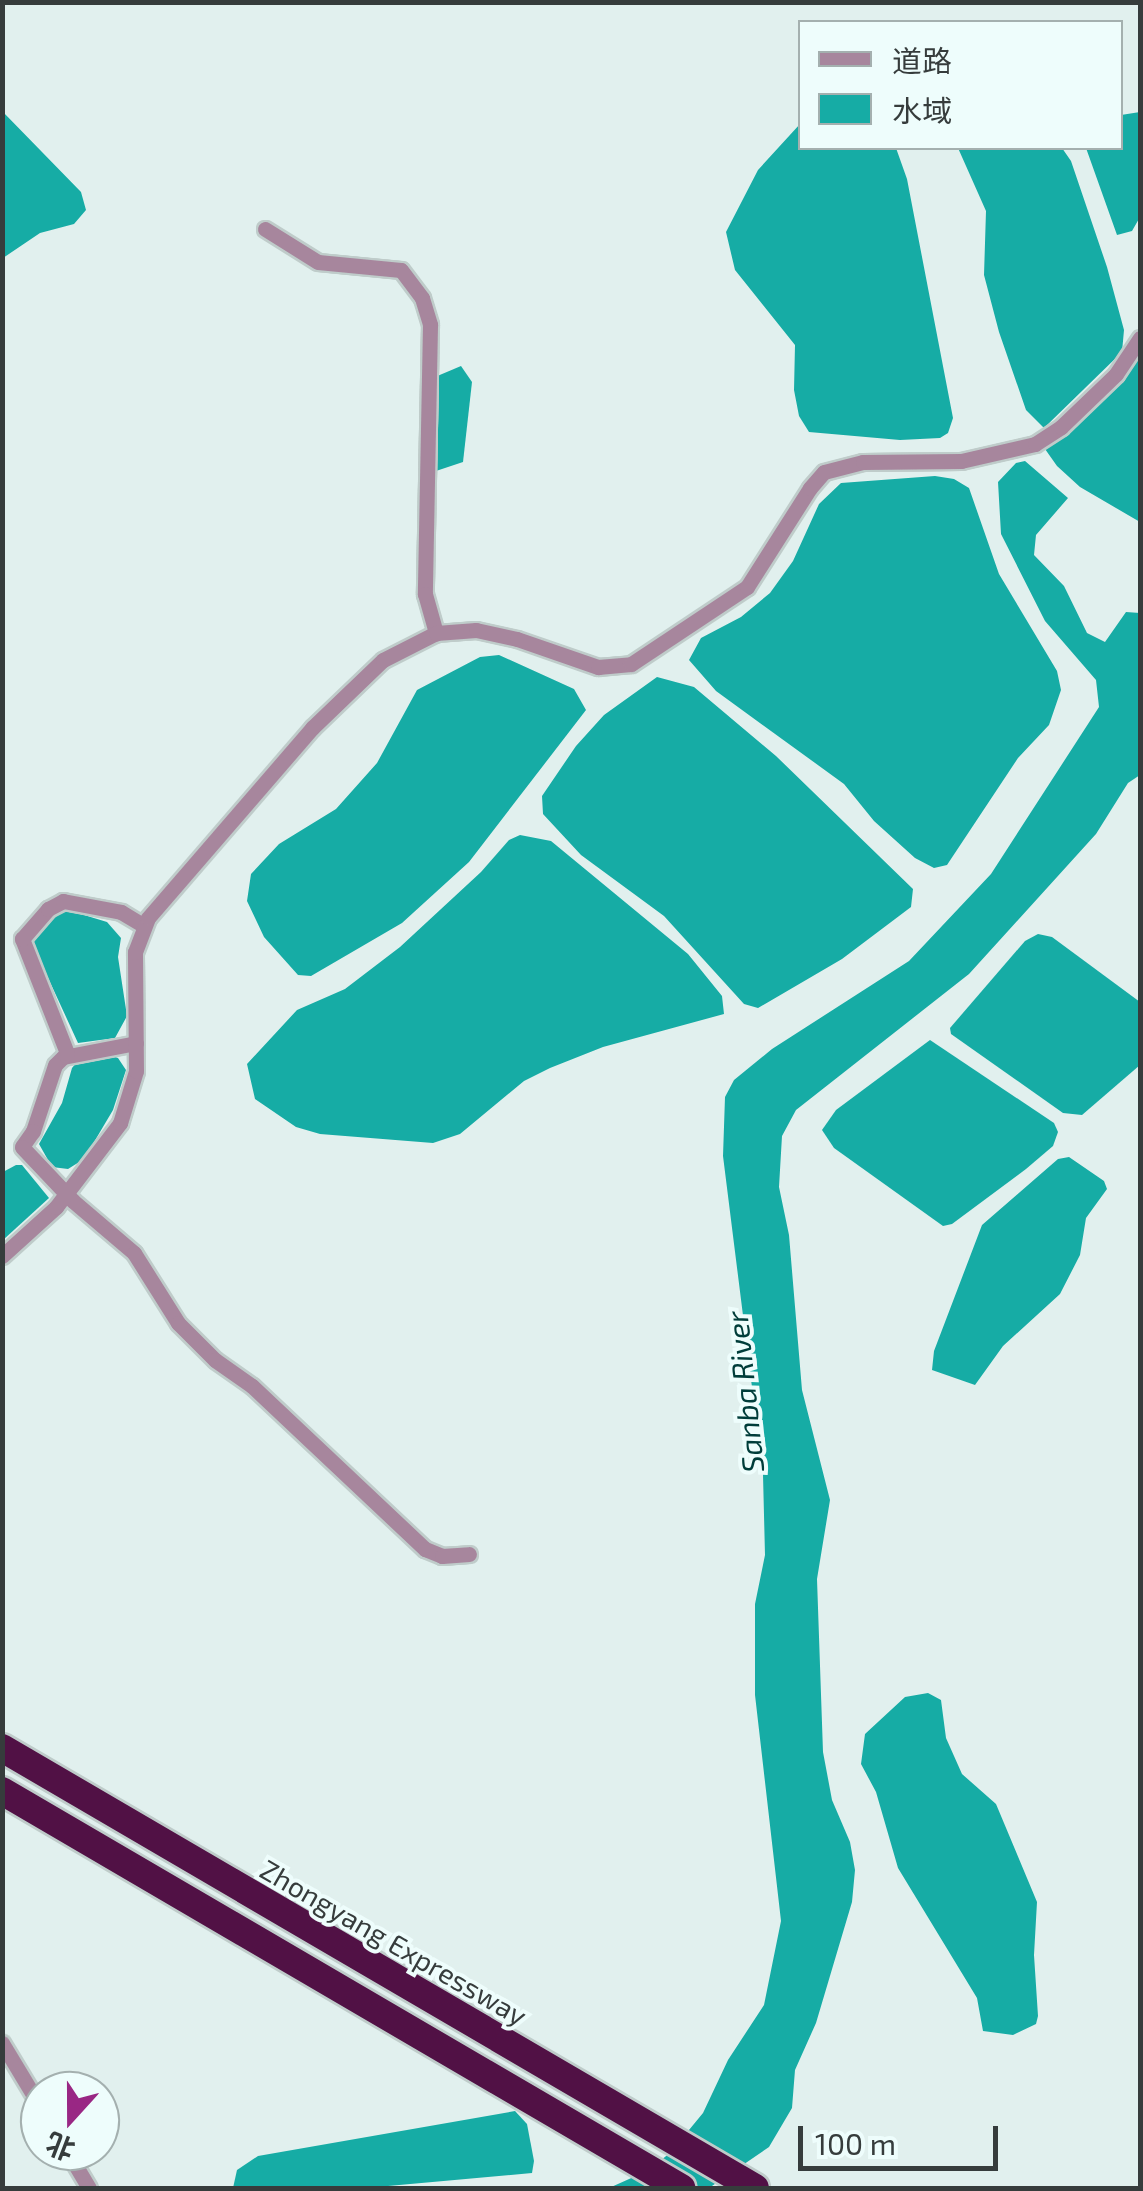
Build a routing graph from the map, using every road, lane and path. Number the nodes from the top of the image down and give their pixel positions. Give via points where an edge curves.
1 (265, 229) dead end
2 (1140, 338) edge
3 (436, 634) junction
4 (144, 926) junction
5 (136, 1043) junction
6 (67, 1054) junction
7 (66, 1194) junction
8 (2, 1256) edge
9 (469, 1554) dead end
10 (2, 1748) edge
11 (2, 1791) edge
12 (2, 2043) edge
13 (20, 2073) edge
14 (682, 2188) edge
15 (755, 2188) edge

1 - 3 street via 318,262 400,270 422,298 430,325 424,594
2 - 3 street via 1116,374 1034,444 961,461 863,462 824,472 747,588 632,664 598,668 497,633
3 - 4 street via 382,660 339,699
4 - 5 street via 135,952
4 - 6 street via 121,912 64,901 22,939
5 - 6 street
5 - 7 street via 135,1080 120,1123
6 - 7 street via 56,1065 22,1147
7 - 8 street
7 - 9 street via 134,1253 190,1335 418,1543 442,1556
10 - 15 highway, Zhongyang Expressway
11 - 14 highway
12 - 13 street

